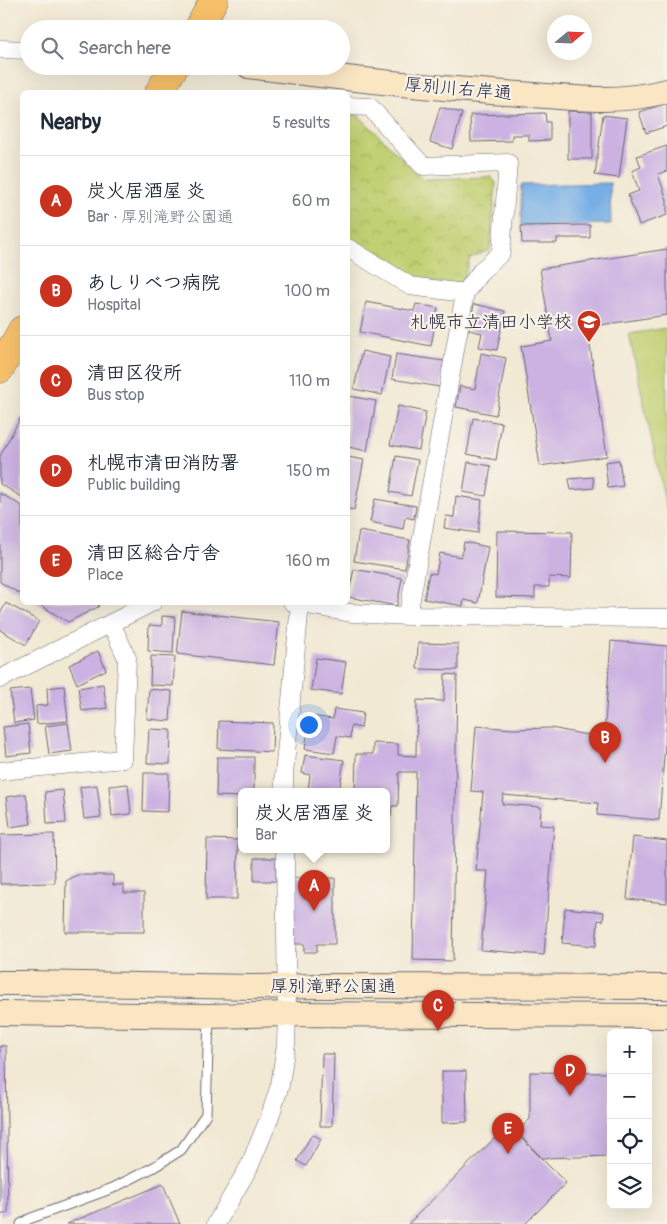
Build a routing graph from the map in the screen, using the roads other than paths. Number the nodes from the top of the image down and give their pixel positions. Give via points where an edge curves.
1 (214, 0) edge
2 (203, 20) edge
3 (0, 49) edge
4 (20, 50) edge
5 (169, 75) edge
6 (321, 75) edge
7 (160, 90) edge
8 (667, 91) edge
9 (350, 106) edge
10 (350, 249) edge
11 (465, 294) junction
12 (20, 334) edge
13 (0, 370) edge
14 (147, 605) edge
15 (296, 605) edge
16 (307, 605) edge
17 (408, 616) junction
18 (667, 618) edge
19 (111, 624) junction
20 (0, 679) edge
21 (0, 771) edge
22 (284, 788) edge
23 (285, 853) edge
24 (0, 983) edge
25 (286, 986) junction
26 (667, 987) edge
27 (0, 1013) edge
28 (287, 1014) junction
29 (208, 1016) junction
30 (667, 1016) edge
31 (22, 1224) edge
32 (216, 1224) edge

1 - 2 highway
3 - 4 street
5 - 7 highway
6 - 8 main road, 厚別川右岸通 via 432,87 603,99
9 - 11 street via 370,107 423,166 508,163 501,253 482,270
10 - 11 street via 410,286
11 - 17 street
12 - 13 highway
14 - 19 street
15 - 22 street
16 - 17 street via 351,613
17 - 18 street
19 - 20 street
19 - 21 street via 127,658 123,759
23 - 25 street
24 - 25 main road, 厚別滝野公園通
25 - 26 main road, 厚別滝野公園通
25 - 28 street
27 - 29 main road, 厚別滝野公園通
28 - 29 main road, 厚別滝野公園通
28 - 30 main road, 厚別滝野公園通
28 - 32 street via 280,1085 269,1119 249,1168
29 - 31 lane via 206,1114 181,1150 113,1188

